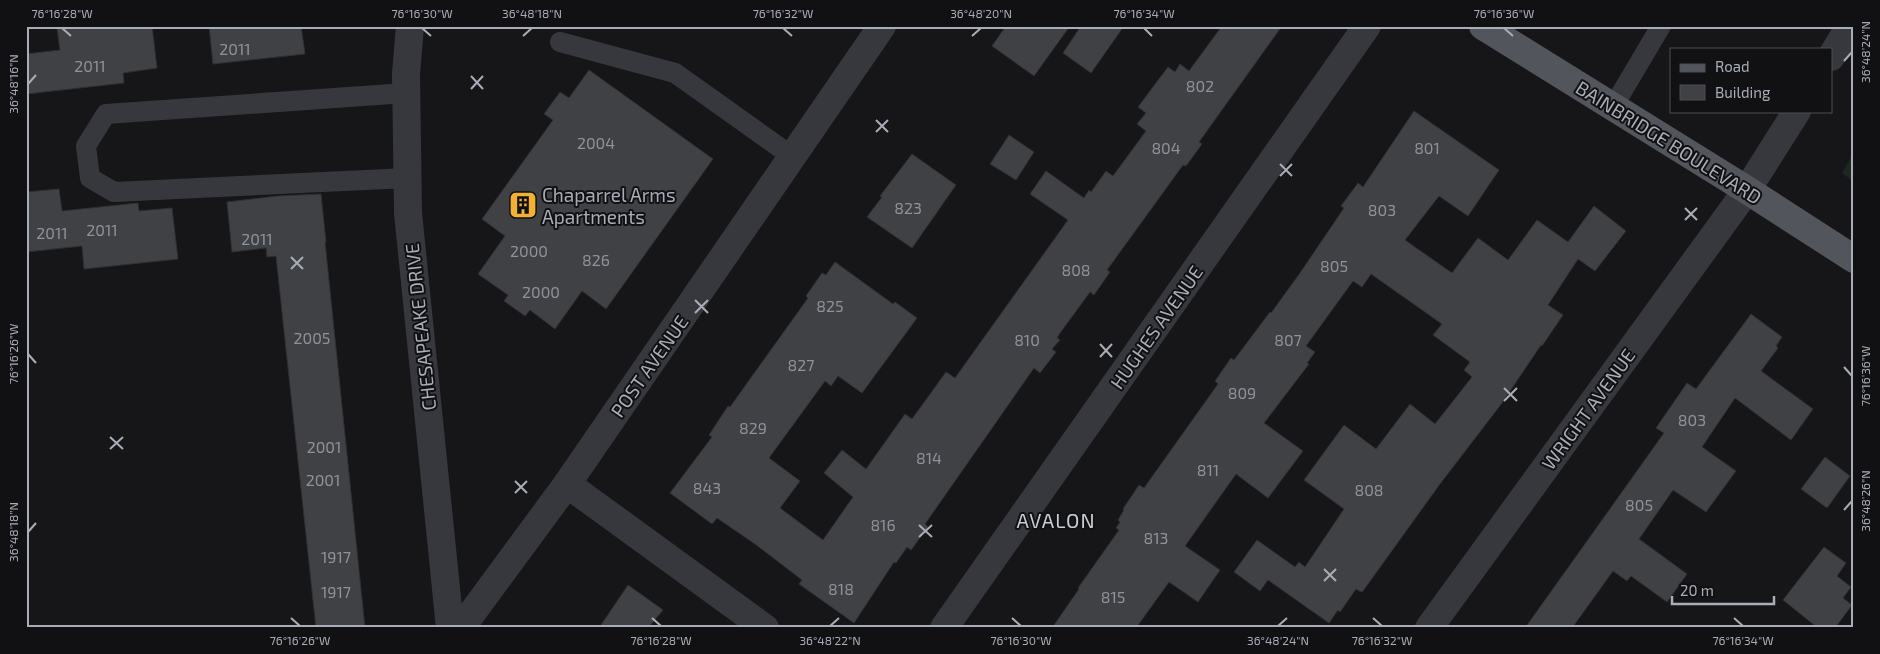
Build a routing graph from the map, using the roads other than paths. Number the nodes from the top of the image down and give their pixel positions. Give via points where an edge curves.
1 (410, 26) edge
2 (882, 26) edge
3 (1368, 26) edge
4 (1483, 26) edge
5 (1661, 26) edge
6 (1850, 26) edge
7 (560, 42) dead end
8 (1832, 55) edge
9 (406, 93) junction
10 (1613, 107) junction
11 (1796, 112) edge
12 (792, 157) junction
13 (408, 178) junction
14 (1747, 190) junction
15 (1854, 259) edge
16 (567, 484) junction
17 (450, 628) edge
18 (461, 628) edge
19 (765, 628) edge
20 (944, 628) edge
21 (1429, 628) edge

1 - 9 street, CHESAPEAKE DRIVE
2 - 12 street, POST AVENUE
3 - 20 street, HUGHES AVENUE
4 - 10 main road, BAINBRIDGE BOULEVARD
5 - 10 lane
6 - 8 street
7 - 12 lane via 676,73
9 - 13 street, CHESAPEAKE DRIVE
9 - 13 lane via 106,114 86,146 90,178 114,192
10 - 14 main road, BAINBRIDGE BOULEVARD
11 - 14 street, WRIGHT AVENUE
12 - 16 street, POST AVENUE
13 - 17 street, CHESAPEAKE DRIVE via 408,213
14 - 15 main road, BAINBRIDGE BOULEVARD
14 - 21 street, WRIGHT AVENUE
16 - 18 street, POST AVENUE
16 - 19 street

